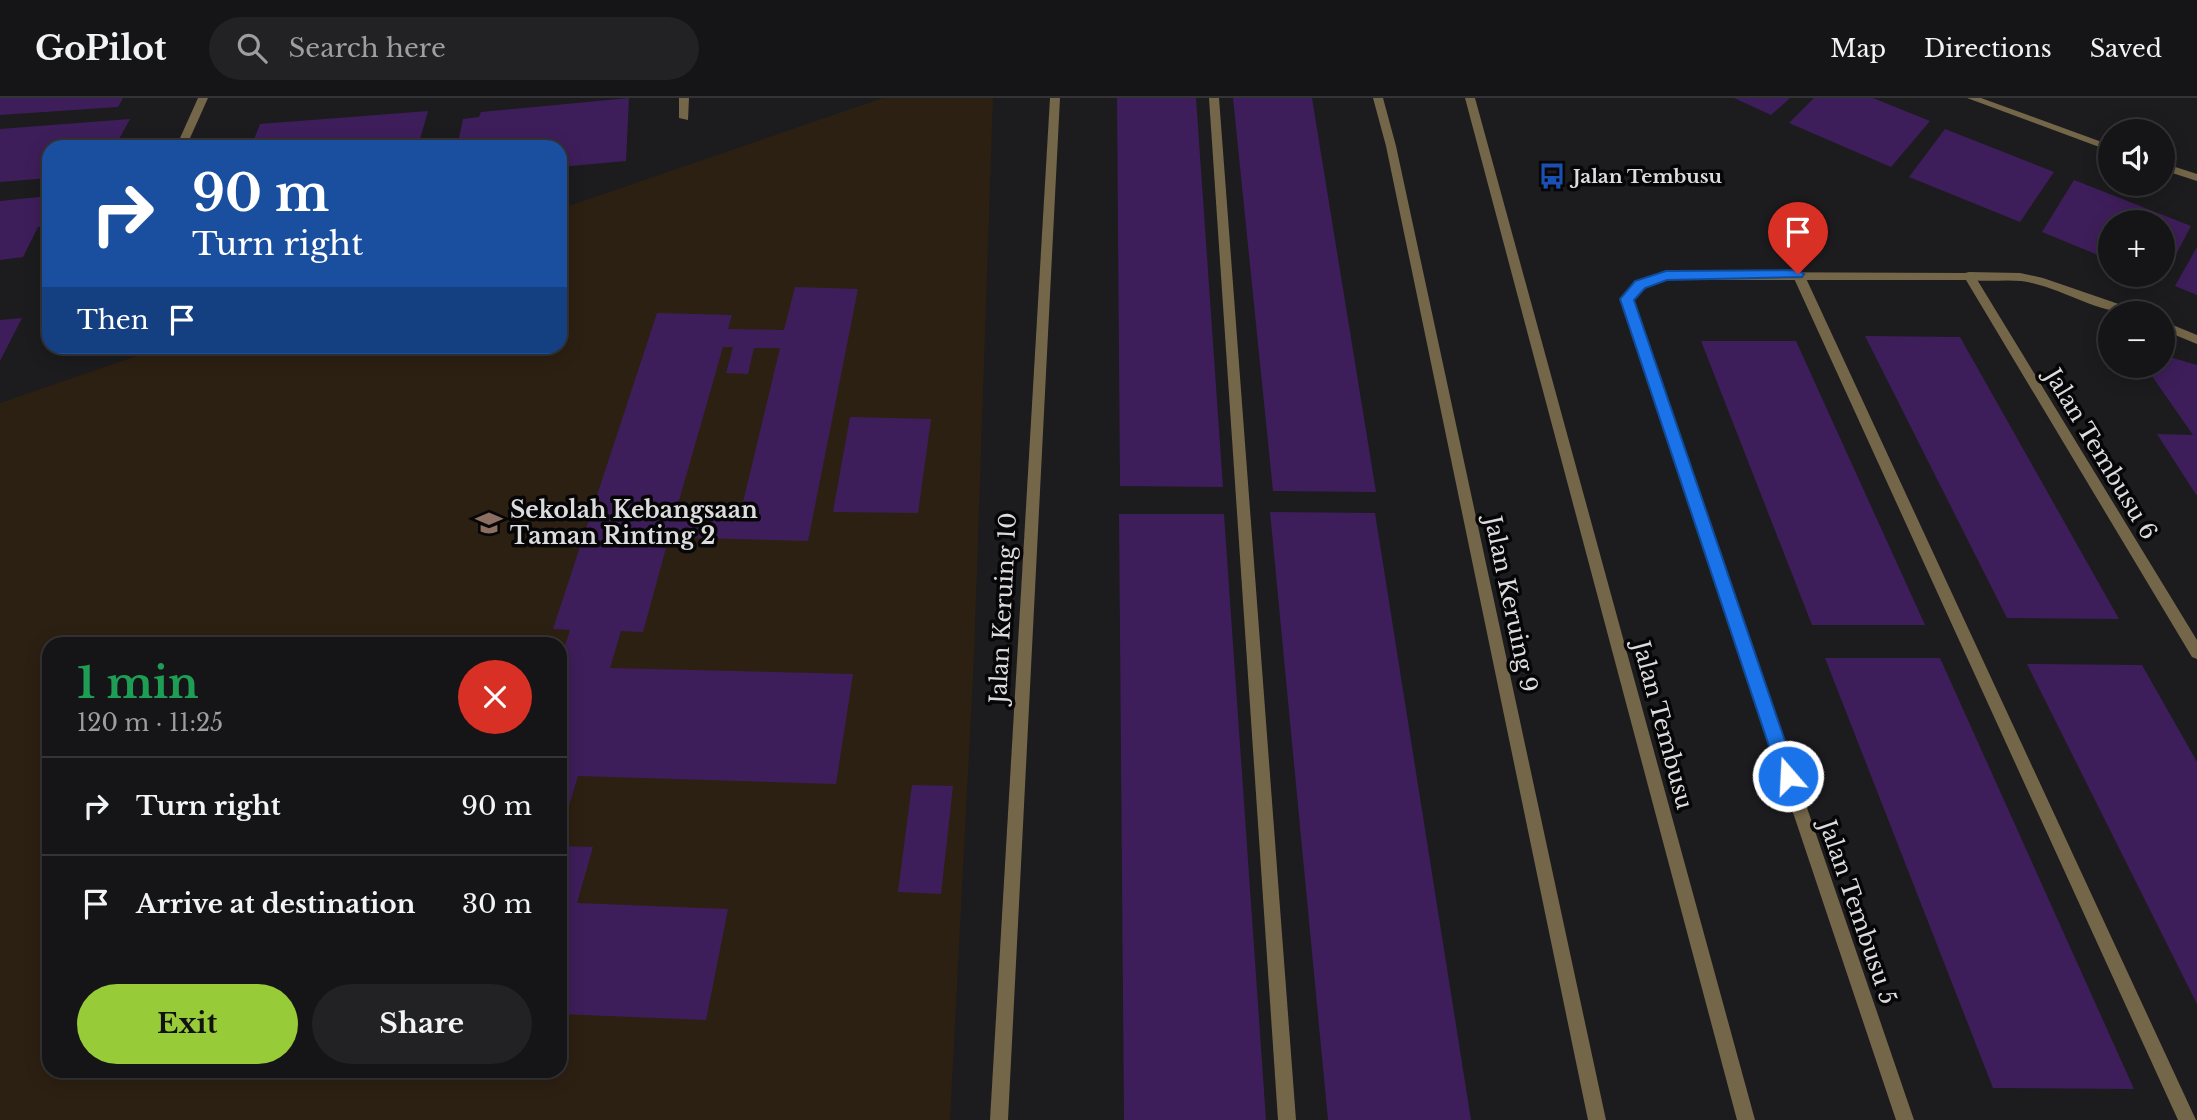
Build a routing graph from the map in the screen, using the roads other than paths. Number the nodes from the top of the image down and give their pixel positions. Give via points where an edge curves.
1 (203, 98) edge
2 (684, 98) edge
3 (1055, 98) edge
4 (1214, 98) edge
5 (1378, 98) edge
6 (1470, 98) edge
7 (1972, 98) edge
8 (684, 118) dead end
9 (184, 140) edge
10 (2098, 144) edge
11 (2175, 170) edge
12 (2197, 178) edge
13 (1798, 274) junction
14 (1969, 276) junction
15 (2098, 301) edge
16 (2175, 330) edge
17 (2197, 340) edge
18 (2197, 653) edge
19 (999, 1120) edge
20 (1287, 1120) edge
21 (1597, 1120) edge
22 (1746, 1120) edge
23 (1905, 1120) edge
24 (2187, 1120) edge

1 - 9 street
2 - 8 street
3 - 19 street, Jalan Keruing 10
4 - 20 street
5 - 21 street, Jalan Keruing 9
6 - 22 street, Jalan Tembusu
7 - 10 street
11 - 12 street
13 - 14 street
13 - 23 street, Jalan Tembusu 5 via 1666,276 1640,285 1627,299
13 - 24 street
14 - 15 street via 2020,277
14 - 18 street, Jalan Tembusu 6
16 - 17 street

